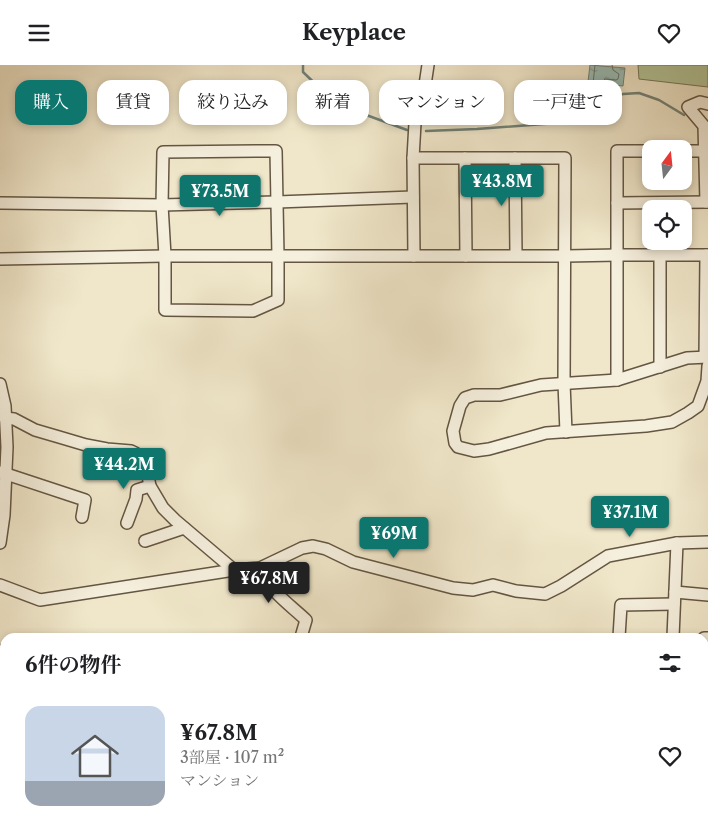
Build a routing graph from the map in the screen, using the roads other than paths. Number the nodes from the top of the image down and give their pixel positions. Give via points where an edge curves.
1 (428, 65) edge
2 (708, 104) edge
3 (642, 151) edge
4 (692, 151) edge
5 (707, 151) edge
6 (413, 157) junction
7 (465, 158) junction
8 (515, 159) junction
9 (413, 197) junction
10 (277, 202) junction
11 (707, 202) edge
12 (0, 203) edge
13 (617, 203) junction
14 (162, 205) junction
15 (516, 255) junction
16 (618, 255) junction
17 (660, 255) junction
18 (707, 255) edge
19 (165, 256) junction
20 (278, 256) junction
21 (414, 256) junction
22 (466, 256) junction
23 (566, 256) junction
24 (0, 259) edge
25 (707, 360) edge
26 (660, 367) junction
27 (617, 380) junction
28 (564, 383) junction
29 (0, 384) edge
30 (3, 422) edge
31 (566, 432) junction
32 (3, 472) edge
33 (150, 486) junction
34 (82, 517) dead end
35 (127, 523) dead end
36 (184, 528) junction
37 (145, 541) dead end
38 (708, 542) edge
39 (0, 543) edge
40 (677, 543) junction
41 (260, 567) junction
42 (234, 570) junction
43 (0, 585) edge
44 (708, 595) edge
45 (674, 598) junction
46 (301, 633) edge
47 (619, 633) edge
48 (673, 633) edge

1 - 6 street via 415,123
2 - 5 street via 700,102 688,107 704,126
3 - 13 street via 617,151
4 - 5 street
5 - 11 street
6 - 7 street
6 - 9 street
7 - 8 street
7 - 22 street
8 - 15 street
8 - 23 street via 565,158
9 - 10 street
9 - 21 street
10 - 14 street
10 - 14 street via 276,151 163,152
10 - 20 street
11 - 13 street
12 - 14 street
13 - 16 street
14 - 19 street
15 - 22 street
15 - 23 street
16 - 17 street
16 - 23 street
16 - 27 street
17 - 18 street
17 - 26 street
18 - 25 street
19 - 20 street
19 - 20 street via 165,310 254,311 278,300
19 - 24 street
20 - 21 street
21 - 22 street
23 - 28 street
25 - 26 street via 687,358
25 - 31 street via 707,381 698,406 672,422 646,427
26 - 27 street
27 - 28 street
28 - 31 street
28 - 31 street via 465,398 453,431 458,447 474,451 546,433
29 - 30 street
30 - 32 street via 6,447
30 - 33 street via 14,419 35,430 86,445 131,451 144,463
32 - 34 street via 86,501
32 - 39 street via 4,515
33 - 35 street via 137,490
33 - 36 street via 163,508
36 - 37 street
36 - 42 street
38 - 40 street
40 - 41 street via 608,556 545,594 493,585 453,588 353,562 313,546
40 - 45 street
41 - 42 street
41 - 46 street via 263,577 273,589 306,620
42 - 43 street via 40,600
44 - 45 street
45 - 47 street via 621,605
45 - 48 street

